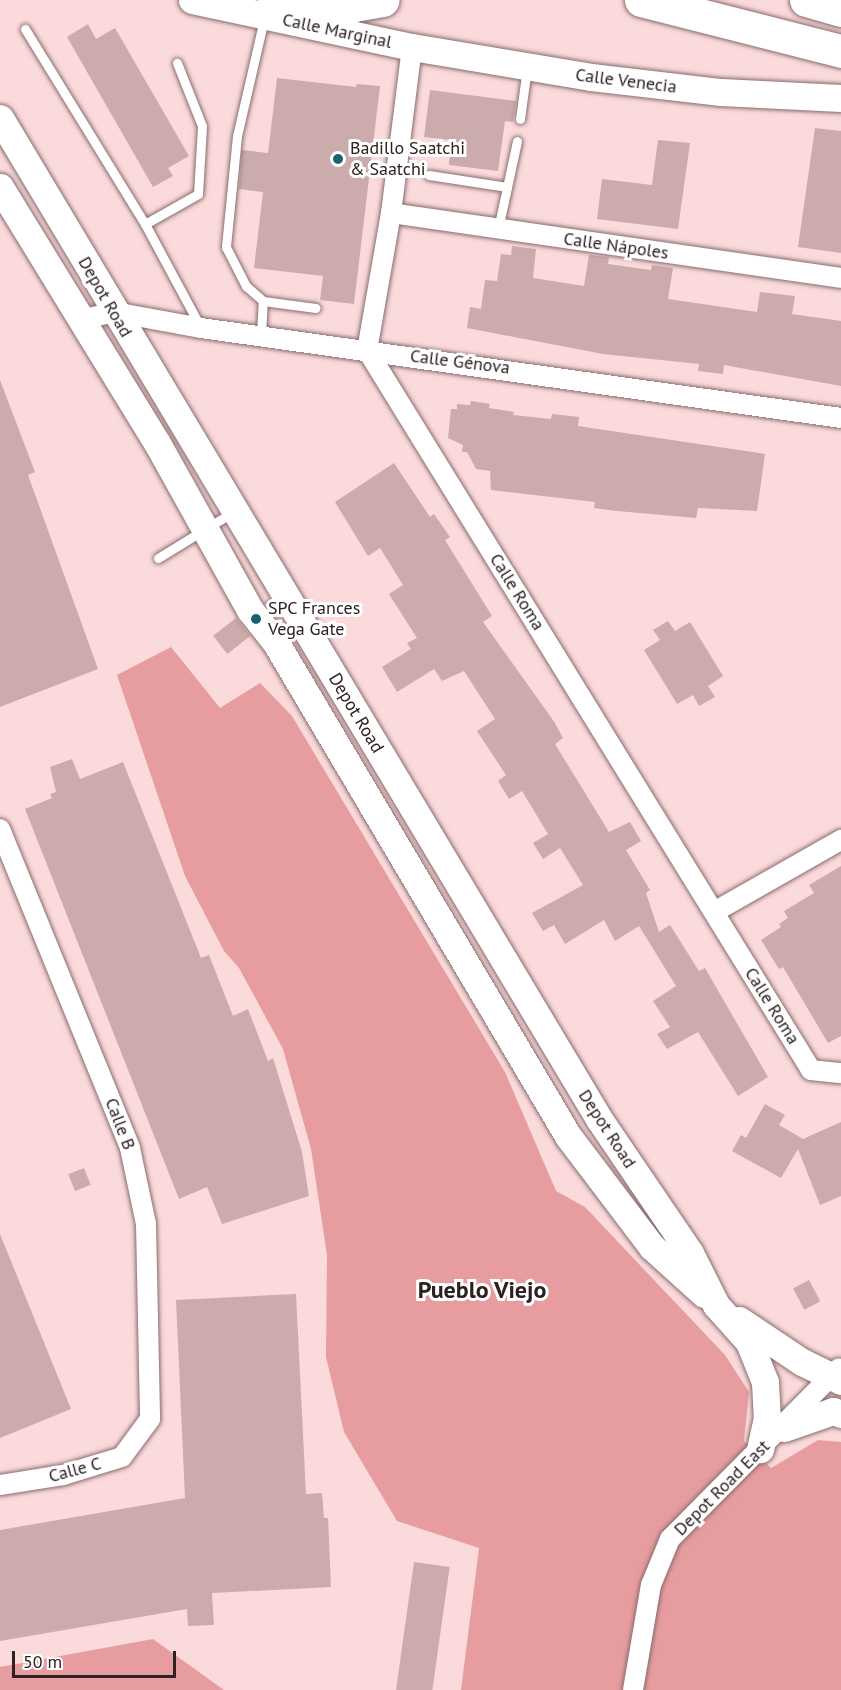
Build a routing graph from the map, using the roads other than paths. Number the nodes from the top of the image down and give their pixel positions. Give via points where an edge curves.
1 (192, 0) edge
2 (383, 0) edge
3 (640, 0) edge
4 (806, 0) edge
5 (269, 8) edge
6 (841, 10) edge
7 (25, 28) dead end
8 (412, 47) junction
9 (841, 51) edge
10 (177, 63) dead end
11 (528, 67) junction
12 (841, 98) edge
13 (0, 118) edge
14 (520, 119) dead end
15 (516, 141) dead end
16 (429, 175) dead end
17 (0, 187) edge
18 (507, 187) junction
19 (391, 213) junction
20 (145, 224) junction
21 (498, 230) junction
22 (841, 278) edge
23 (263, 301) junction
24 (316, 308) dead end
25 (114, 312) junction
26 (81, 320) junction
27 (201, 328) junction
28 (261, 335) junction
29 (367, 350) junction
30 (841, 418) edge
31 (234, 511) junction
32 (204, 530) junction
33 (158, 558) dead end
34 (290, 635) junction
35 (374, 778) junction
36 (0, 829) edge
37 (841, 840) edge
38 (714, 912) junction
39 (841, 1073) edge
40 (716, 1305) junction
41 (838, 1374) edge
42 (841, 1414) edge
43 (784, 1428) junction
44 (138, 1435) joint
45 (760, 1449) junction
46 (0, 1485) edge
47 (633, 1690) edge

1 - 5 street, Calle Marginal
2 - 5 highway
3 - 9 highway
4 - 6 highway
5 - 8 street, Calle Marginal
5 - 23 lane via 237,136 226,247 246,286
7 - 20 lane
8 - 11 street, Calle Venecia
8 - 19 street
10 - 20 lane via 202,126 198,195
11 - 12 street, Calle Venecia via 721,92
11 - 14 lane
13 - 25 street, Depot Road
15 - 18 lane
16 - 18 lane
17 - 26 street, Depot Road
18 - 21 lane
19 - 21 street, Calle Nápoles
19 - 29 street
20 - 27 lane
21 - 22 street, Calle Nápoles
23 - 24 lane
23 - 28 lane
25 - 26 street, Calle Génova
25 - 27 street, Calle Génova
25 - 31 street, Depot Road
26 - 32 street, Depot Road via 157,443
27 - 28 street, Calle Génova
28 - 29 street, Calle Génova
29 - 30 street, Calle Génova
29 - 38 street, Calle Roma
31 - 32 lane
31 - 34 street, Depot Road
32 - 33 lane
32 - 34 street, Depot Road via 250,610
34 - 35 street, Depot Road
34 - 35 street, Depot Road
35 - 40 street, Depot Road via 690,1253
35 - 40 street, Depot Road via 567,1136 652,1247
36 - 44 street, Calle B via 130,1148 146,1224 150,1419
37 - 38 street
38 - 39 street, Calle Roma via 811,1070
40 - 41 street, Depot Road via 802,1362
40 - 45 street via 749,1342 765,1382 767,1417
41 - 43 street, Depot Road East
42 - 43 street via 833,1411
43 - 45 street, Depot Road East
44 - 46 street, Calle C via 122,1457 63,1475
45 - 47 street, Depot Road East via 670,1539 651,1585

